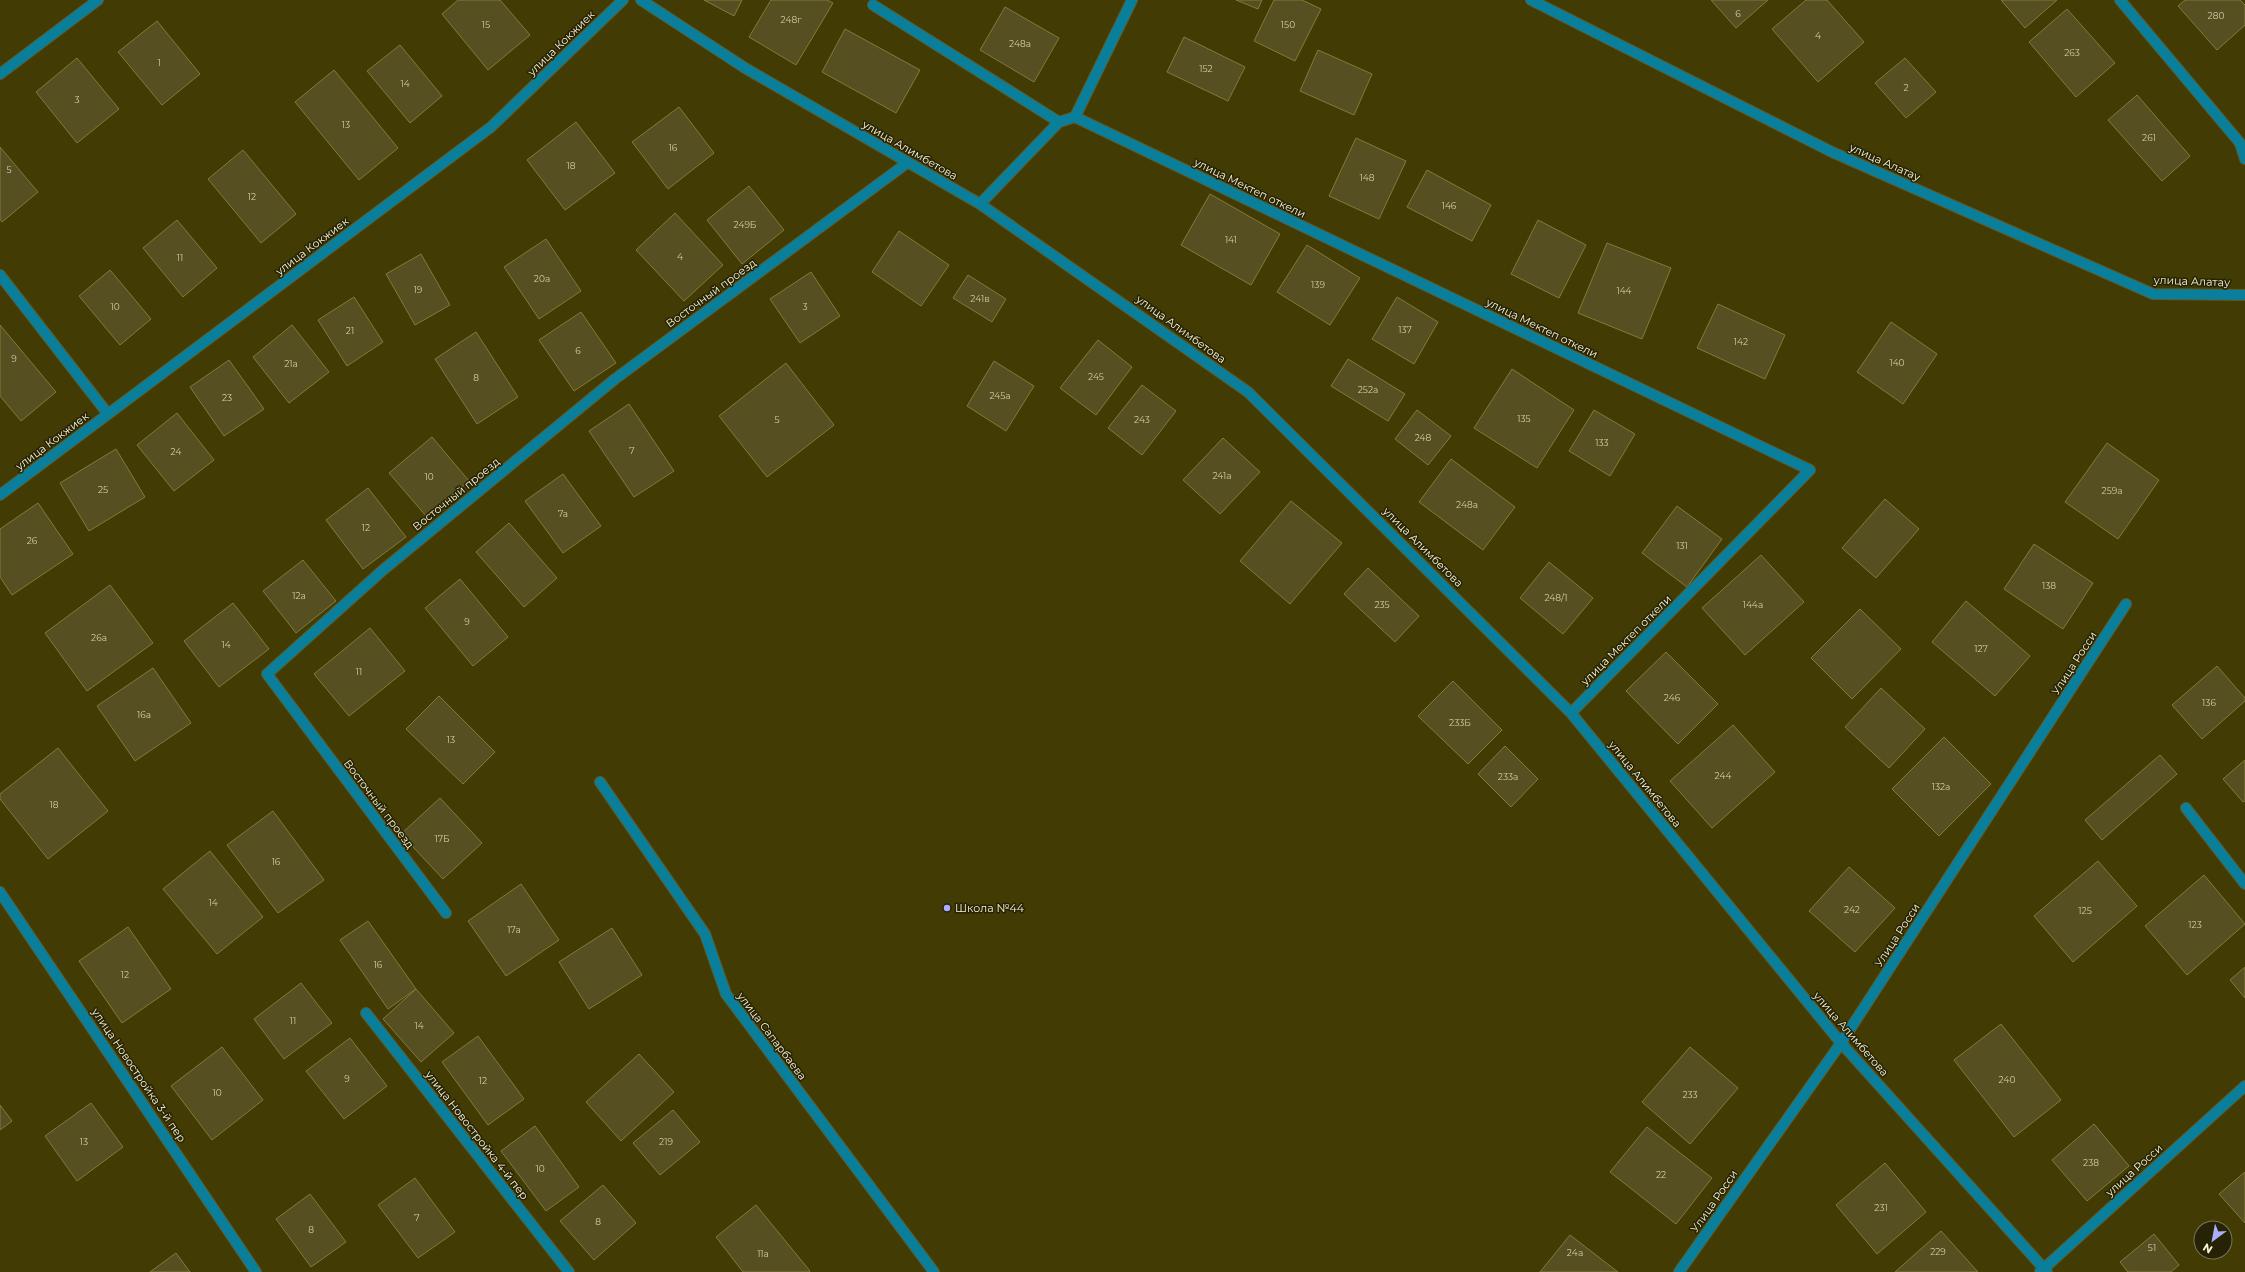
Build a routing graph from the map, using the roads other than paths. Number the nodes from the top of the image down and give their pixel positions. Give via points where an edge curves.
1 (98, 0) edge
2 (623, 0) edge
3 (641, 0) edge
4 (1132, 0) edge
5 (1531, 0) edge
6 (2120, 0) edge
7 (873, 4) dead end
8 (0, 74) edge
9 (1075, 117) junction
10 (1059, 122) junction
11 (2245, 159) edge
12 (907, 163) junction
13 (980, 204) junction
14 (0, 275) edge
15 (2245, 295) edge
16 (108, 414) junction
17 (0, 495) edge
18 (2126, 604) dead end
19 (1571, 713) junction
20 (600, 782) dead end
21 (2186, 808) dead end
22 (2245, 884) edge
23 (0, 892) edge
24 (446, 913) dead end
25 (366, 1013) dead end
26 (1841, 1042) junction
27 (2245, 1086) edge
28 (2044, 1271) edge
29 (256, 1272) edge
30 (569, 1272) edge
31 (934, 1272) edge
32 (1679, 1272) edge

1 - 8 street
2 - 16 street, улица Кокжиек via 491,127
3 - 12 street, улица Алимбетова via 745,68
4 - 9 street
5 - 15 street, улица Алатау via 1832,152 2153,294
6 - 11 street via 2240,143
7 - 10 street
9 - 10 street
9 - 19 street, улица Мектеп откели via 1810,470
10 - 13 street
12 - 13 street, улица Алимбетова
12 - 24 street, Восточный проезд via 615,379 383,570 267,674
13 - 19 street, улица Алимбетова via 1248,392
14 - 16 street
16 - 17 street, улица Кокжиек
18 - 26 street, Улица Росси
19 - 26 street, улица Алимбетова
20 - 31 street, улица Сапарбаева via 705,934 726,994
21 - 22 street
23 - 29 street, улица Новостройка 3-й пер
25 - 30 street, улица Новостройка 4-й пер
26 - 28 street, улица Алимбетова
26 - 32 street, Улица Росси
27 - 28 street, улица Росси

